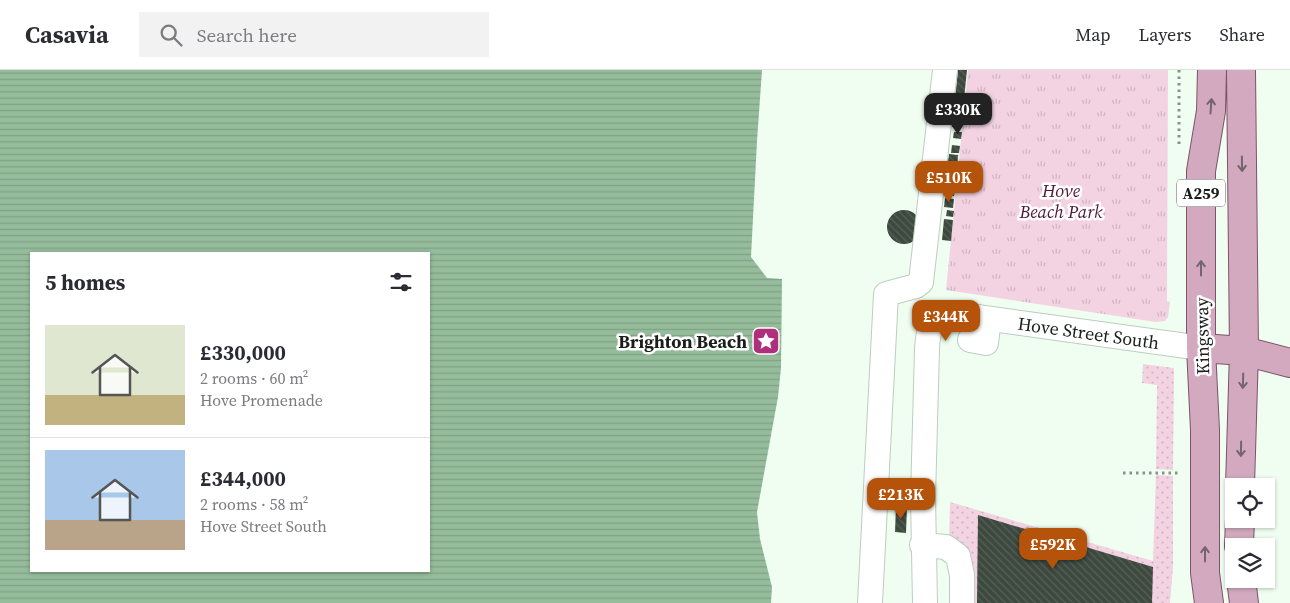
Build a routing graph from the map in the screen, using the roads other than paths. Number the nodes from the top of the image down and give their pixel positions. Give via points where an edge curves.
1 (945, 70) edge
2 (1212, 70) edge
3 (1241, 70) edge
4 (989, 319) junction
5 (970, 340) dead end
6 (1201, 348) junction
7 (1244, 351) junction
8 (1290, 362) edge
9 (1240, 478) edge
10 (922, 545) junction
11 (1242, 588) edge
12 (870, 603) edge
13 (925, 603) edge
14 (962, 603) edge
15 (1209, 603) edge
16 (1244, 603) edge

1 - 12 street via 921,282 886,294
6 -> 2 main road, Kingsway / A259 via 1201,171 1211,111
3 -> 7 main road, A259
4 - 5 street via 986,343
4 - 6 street, Hove Street South
4 - 10 street, Hove Street South via 946,313 933,322 928,333
6 - 7 main road
15 -> 6 main road, Kingsway / A259 via 1205,572 1205,430
7 - 8 main road
7 -> 9 main road, A259
10 - 13 street, Hove Street South
10 - 14 street via 946,547 958,556
11 - 16 main road

